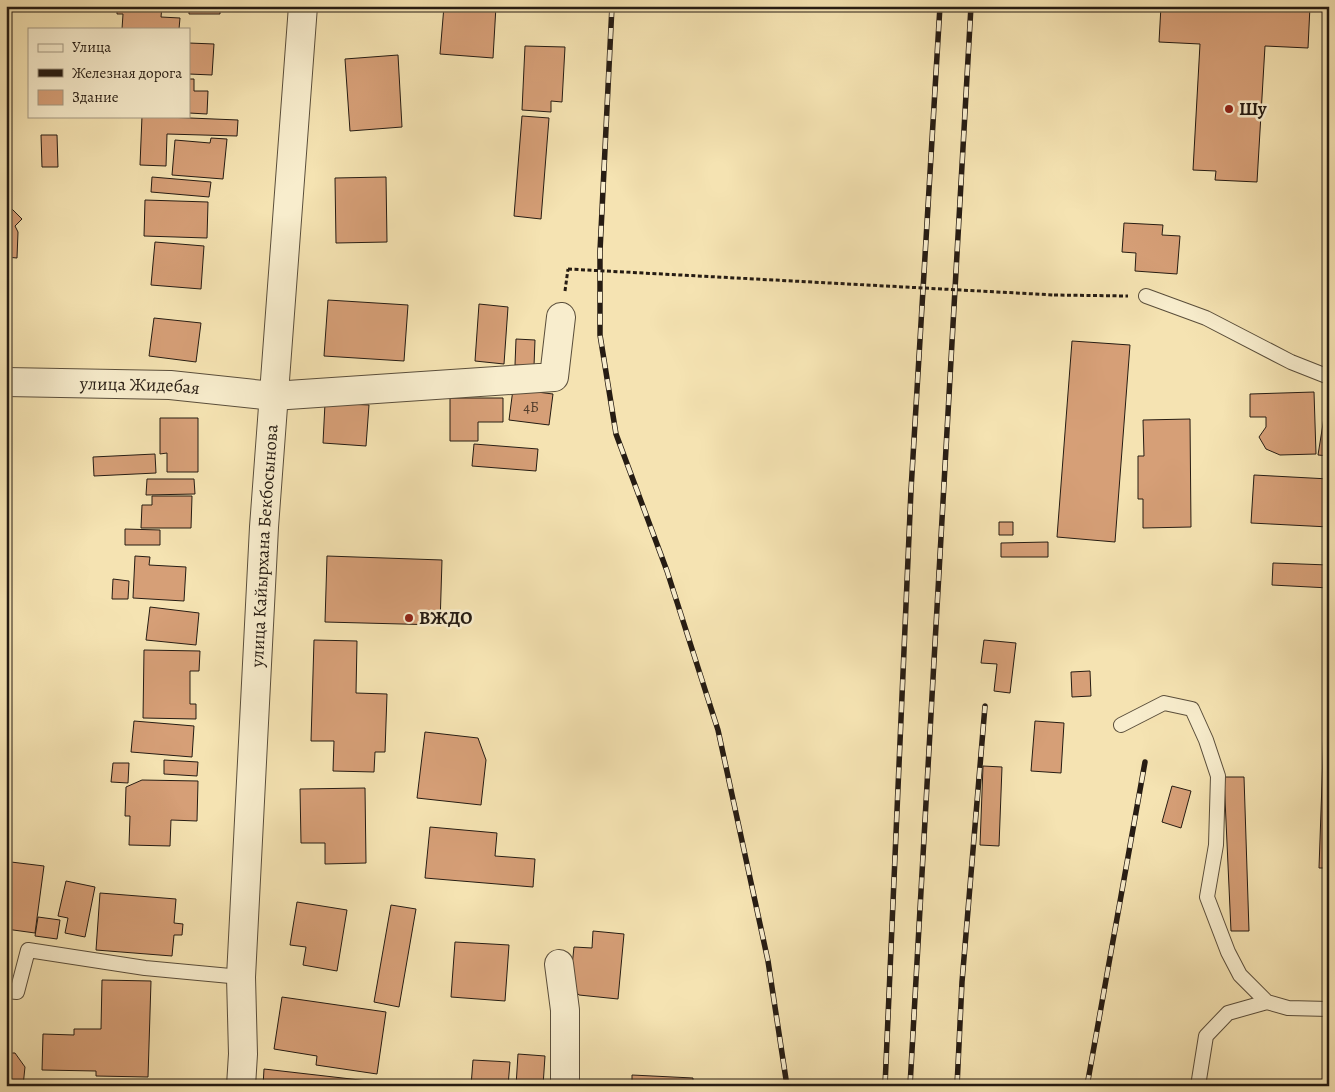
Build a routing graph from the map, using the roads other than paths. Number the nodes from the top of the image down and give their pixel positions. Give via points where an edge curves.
1 (303, 6) edge
2 (1146, 296) road end
3 (561, 317) dead end
4 (1329, 377) edge
5 (6, 382) edge
6 (273, 396) junction
7 (1121, 725) dead end
8 (559, 964) dead end
9 (241, 977) junction
10 (6, 991) edge
11 (1267, 1002) junction
12 (1329, 1009) edge
13 (241, 1086) edge
14 (564, 1086) edge
15 (1198, 1086) edge

1 - 6 street, улица Кайырхана Бекбосынова
2 - 4 lane via 1206,318 1291,362
3 - 6 street, улица Жидебая via 554,377
5 - 6 street, улица Жидебая via 170,385
6 - 9 street, улица Кайырхана Бекбосынова
7 - 11 lane via 1164,703 1192,709 1218,776 1216,845 1207,897 1240,975
8 - 14 street via 565,1010
9 - 10 lane via 145,968 28,950 17,992
9 - 13 street, улица Кайырхана Бекбосынова
11 - 12 lane via 1288,1008
11 - 15 lane via 1228,1013 1206,1036

